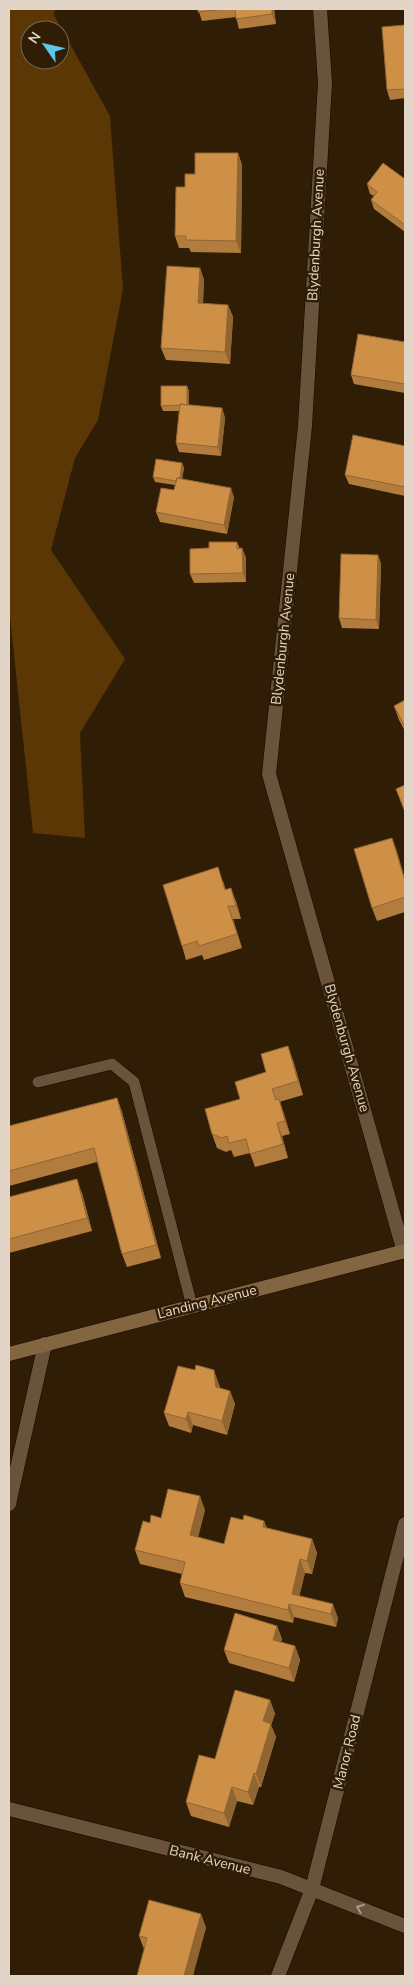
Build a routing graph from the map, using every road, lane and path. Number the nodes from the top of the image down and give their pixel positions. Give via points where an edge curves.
1 (320, 9) edge
2 (38, 1082) dead end
3 (405, 1252) edge
4 (192, 1306) junction
5 (45, 1344) junction
6 (9, 1354) edge
7 (9, 1504) edge
8 (405, 1524) edge
9 (9, 1809) edge
10 (312, 1889) junction
11 (405, 1926) edge
12 (278, 1976) edge

1 - 3 street, Blydenburgh Avenue via 325,83 305,426 270,774
2 - 4 lane via 112,1064 134,1082
3 - 4 main road, Landing Avenue
4 - 5 main road, Landing Avenue
5 - 6 main road, Landing Avenue
5 - 7 street
8 - 10 street, Manor Road
9 - 10 street, Bank Avenue via 280,1877
11 -> 10 street, Bank Avenue
10 - 12 street, Manor Road

